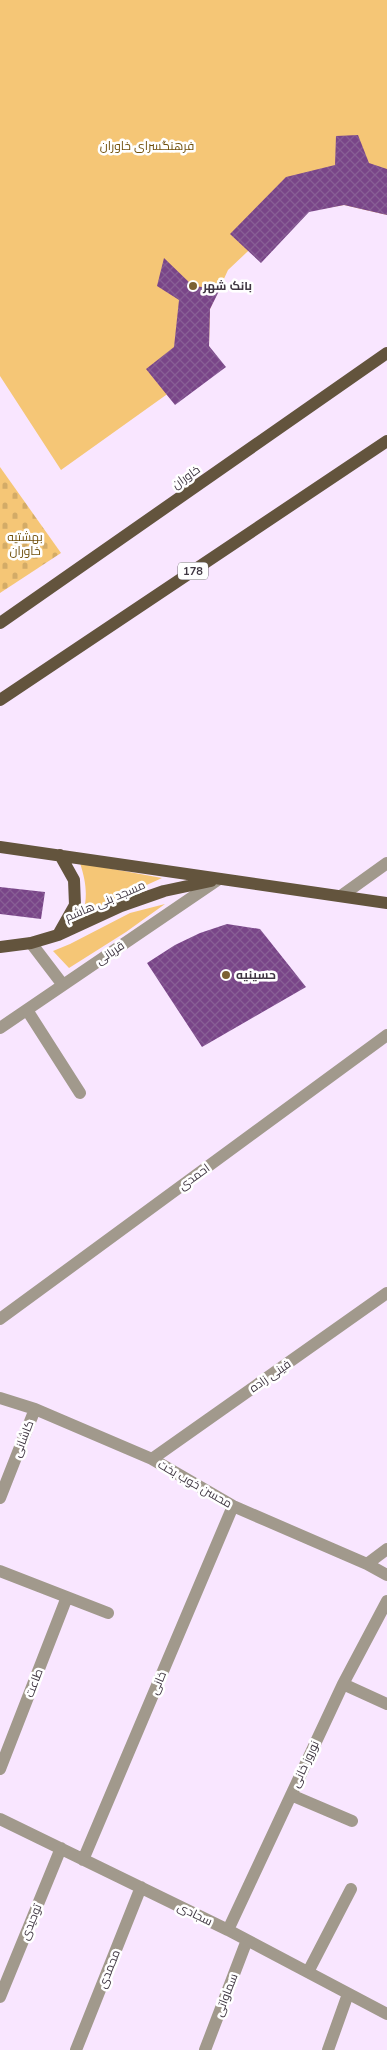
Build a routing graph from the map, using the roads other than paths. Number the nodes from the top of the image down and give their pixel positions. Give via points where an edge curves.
1 (387, 353) edge
2 (387, 440) edge
3 (0, 623) edge
4 (0, 700) edge
5 (0, 847) edge
6 (60, 854) junction
7 (387, 863) edge
8 (220, 879) junction
9 (341, 896) junction
10 (387, 903) edge
11 (58, 935) junction
12 (31, 943) junction
13 (0, 947) edge
14 (63, 985) junction
15 (27, 1010) junction
16 (0, 1028) edge
17 (387, 1035) edge
18 (80, 1093) dead end
19 (387, 1294) edge
20 (0, 1319) edge
21 (0, 1398) edge
22 (35, 1408) junction
23 (152, 1459) junction
24 (0, 1498) edge
25 (233, 1506) junction
26 (387, 1549) edge
27 (367, 1564) junction
28 (0, 1571) edge
29 (387, 1575) edge
30 (67, 1597) junction
31 (387, 1601) edge
32 (108, 1613) dead end
33 (344, 1684) junction
34 (387, 1704) edge
35 (0, 1769) edge
36 (291, 1794) junction
37 (0, 1820) edge
38 (352, 1821) dead end
39 (61, 1848) junction
40 (83, 1860) junction
41 (141, 1887) junction
42 (351, 1889) dead end
43 (228, 1930) junction
44 (247, 1940) junction
45 (308, 1972) junction
46 (348, 1994) junction
47 (0, 1997) edge
48 (387, 2014) edge
49 (76, 2050) edge
50 (205, 2050) edge
51 (328, 2050) edge

1 - 3 main road, خاوران
2 - 4 main road, 178
5 - 6 main road, مسجد بنی هاشم
6 - 8 main road, مسجد بنی هاشم
6 - 11 main road via 74,880 75,904
7 - 9 street
8 - 9 main road, مسجد بنی هاشم
8 - 11 main road, مسجد بنی هاشم via 164,891 121,906
8 - 14 street, قربانی
9 - 10 main road, مسجد بنی هاشم
11 - 12 main road, مسجد بنی هاشم
12 - 13 main road, مسجد بنی هاشم
12 - 14 street
14 - 15 street, قربانی
15 - 16 street, قربانی
15 - 18 street
17 - 20 street, احمدی
19 - 23 street, فینی زاده
21 - 22 street, محسن خوب بخت
22 - 23 street, محسن خوب بخت
22 - 24 street, کاشانی
23 - 25 street, محسن خوب بخت
25 - 27 street, محسن خوب بخت
25 - 40 street, خانی
26 - 27 street
27 - 29 street, محسن خوب بخت
28 - 30 street
30 - 32 street
30 - 35 street, طاعت
31 - 33 street, نوروز خانی
33 - 34 street
33 - 36 street, نوروز خانی
36 - 38 street
36 - 43 street, نوروز خانی
37 - 39 street, سجادی
39 - 40 street, سجادی
39 - 47 street, توحیدی
40 - 41 street, سجادی
41 - 43 street, سجادی
41 - 49 street, محمدی
42 - 45 street
43 - 44 street, سجادی
44 - 45 street, سجادی
44 - 50 street, سماواتی
45 - 46 street, سجادی
46 - 48 street, سجادی
46 - 51 street

